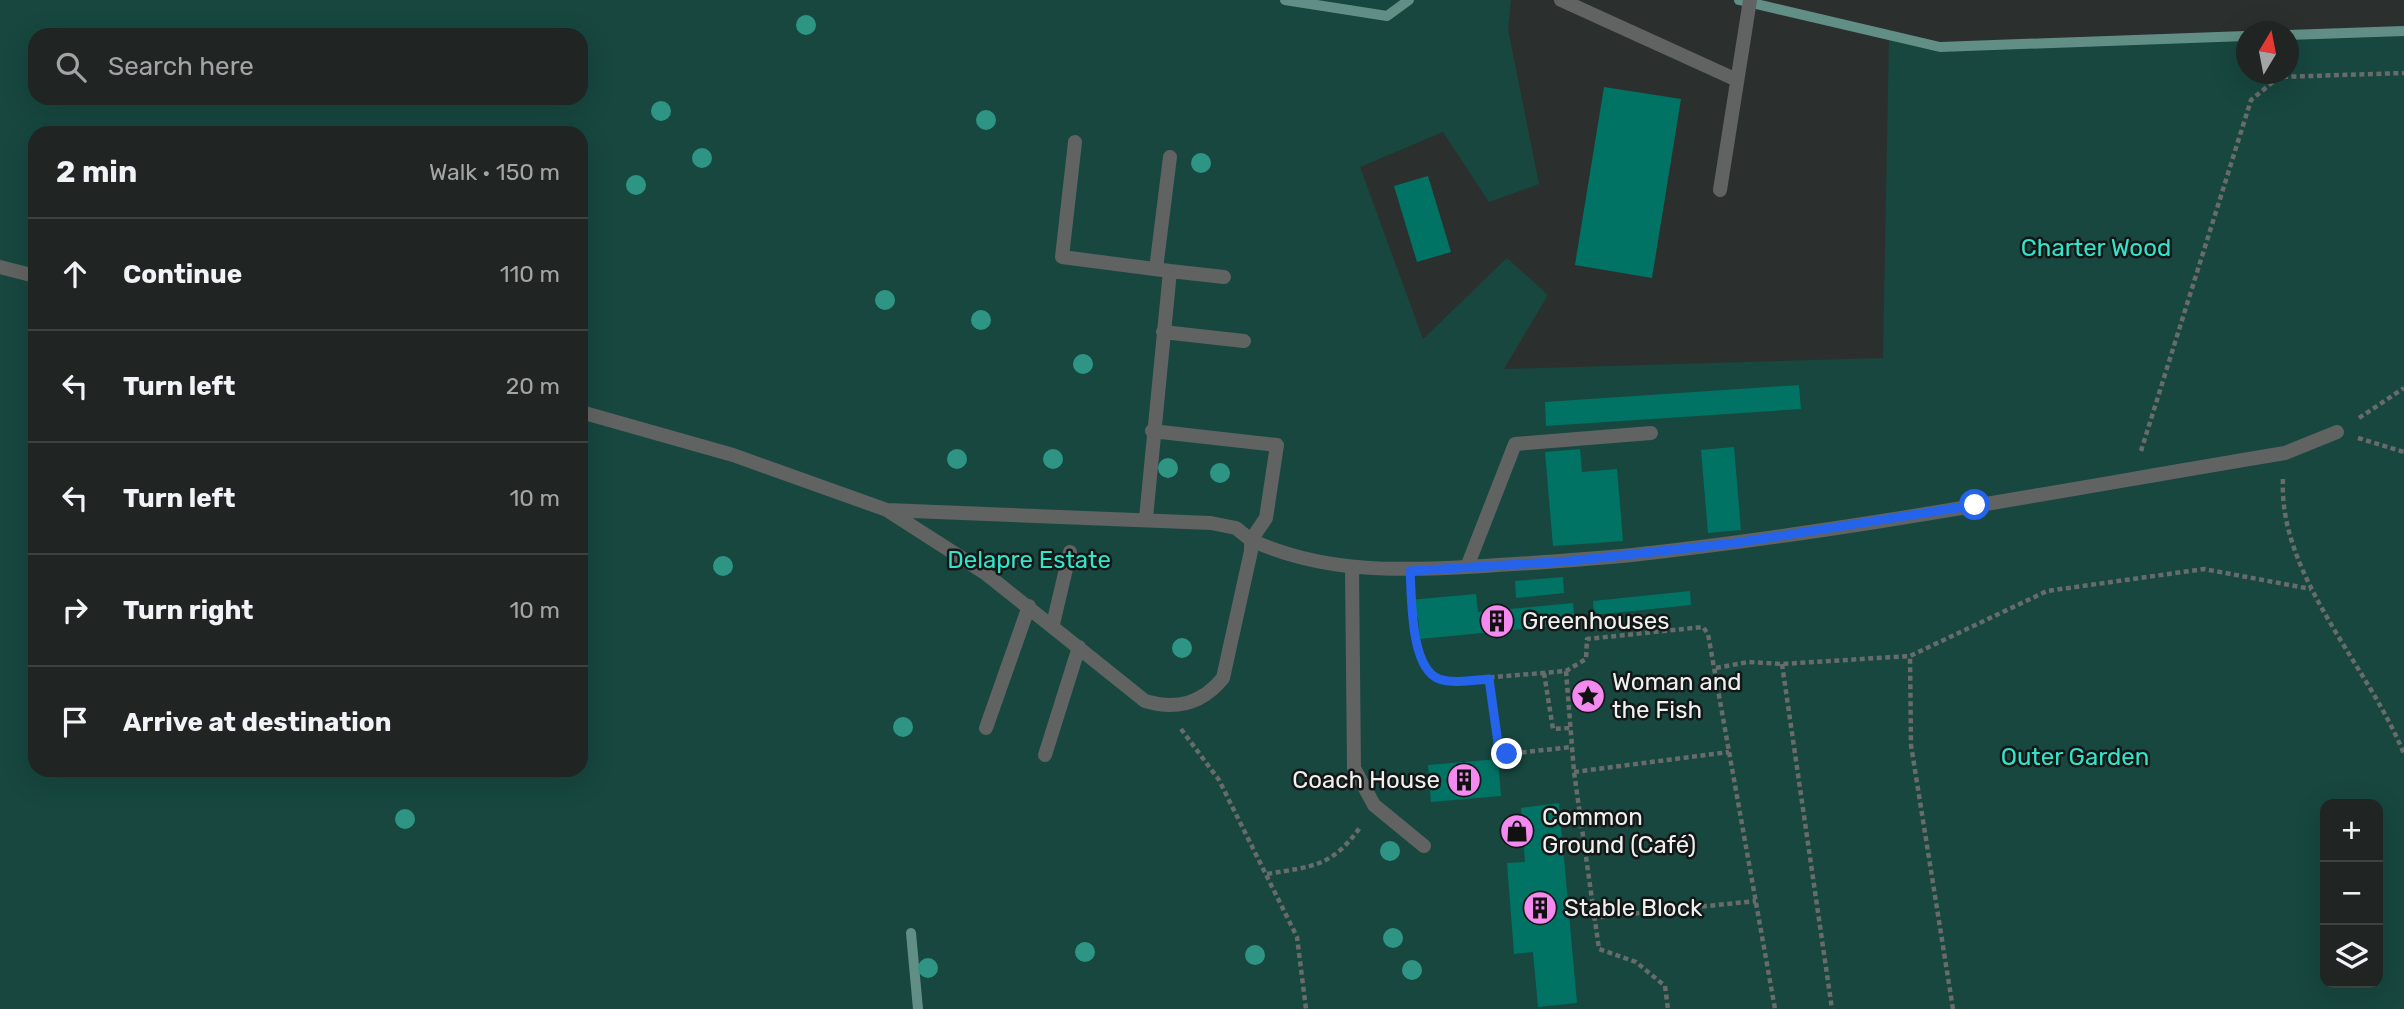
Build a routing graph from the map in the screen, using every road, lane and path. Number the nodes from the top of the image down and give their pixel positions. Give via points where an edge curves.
1 (1560, 0) edge
2 (1750, 0) edge
3 (2404, 73) edge
4 (1737, 80) junction
5 (1075, 142) dead end
6 (1170, 156) dead end
7 (1720, 190) dead end
8 (0, 267) edge
9 (1163, 270) junction
10 (28, 274) edge
11 (1224, 277) dead end
12 (1163, 332) junction
13 (1244, 341) dead end
14 (2404, 388) edge
15 (588, 414) edge
16 (1152, 431) junction
17 (2337, 432) junction
18 (1651, 433) dead end
19 (2404, 452) edge
20 (2285, 453) junction
21 (2133, 478) junction
22 (887, 510) junction
23 (1146, 518) junction
24 (1251, 540) junction
25 (1070, 552) dead end
26 (1352, 568) junction
27 (1466, 568) junction
28 (1410, 571) junction
29 (2311, 589) junction
30 (1029, 606) junction
31 (1053, 624) junction
32 (1079, 647) junction
33 (1910, 656) junction
34 (1782, 664) junction
35 (1716, 668) junction
36 (1566, 671) junction
37 (1544, 673) junction
38 (1489, 679) junction
39 (1163, 706) junction
40 (986, 728) dead end
41 (1571, 728) junction
42 (1572, 747) junction
43 (1729, 752) junction
44 (2404, 754) edge
45 (1045, 755) dead end
46 (1574, 772) junction
47 (1395, 821) junction
48 (1424, 846) dead end
49 (1267, 874) junction
50 (1756, 901) junction
51 (1592, 918) junction
52 (1306, 1009) edge
53 (1668, 1009) edge
54 (1775, 1009) edge
55 (1832, 1009) edge
56 (1953, 1009) edge

1 - 4 lane
2 - 4 lane
3 - 21 path via 2279,77 2251,100
4 - 7 lane
5 - 9 lane via 1062,257
6 - 9 lane
8 - 10 lane
9 - 11 lane
9 - 12 lane
12 - 13 lane
12 - 16 lane
14 - 17 path
15 - 22 lane via 733,455
16 - 23 lane
16 - 24 lane via 1276,445 1262,527
17 - 19 path
17 - 20 lane
18 - 27 lane via 1515,444
20 - 21 lane
20 - 29 path via 2282,507
21 - 27 lane via 1735,543
22 - 23 lane
22 - 30 lane
23 - 24 lane via 1236,527
24 - 26 lane via 1281,554
24 - 39 lane via 1223,678 1212,692 1191,704
25 - 31 lane
26 - 28 lane
26 - 47 lane via 1354,768 1374,805
27 - 28 lane
28 - 38 path via 1422,664 1436,678 1447,681
29 - 33 path via 2204,569 2047,591
29 - 44 path via 2392,723
30 - 31 lane
30 - 40 lane
31 - 32 lane
32 - 39 lane via 1145,701
32 - 45 lane
33 - 34 path
33 - 56 path via 1911,745
34 - 35 path via 1748,662
34 - 55 path
35 - 36 path via 1709,634 1703,627 1587,639 1586,659
35 - 43 path
36 - 37 path
36 - 41 path
37 - 38 path
37 - 41 path via 1553,729
38 - 42 path via 1498,743 1507,754
39 - 49 path via 1219,780
41 - 42 path
42 - 46 path
43 - 46 path
43 - 50 path
46 - 51 path
47 - 48 lane
47 - 49 path via 1370,821 1360,826 1334,858
49 - 52 path via 1297,937
50 - 51 path
50 - 54 path
51 - 53 path via 1599,949 1636,961 1665,986

